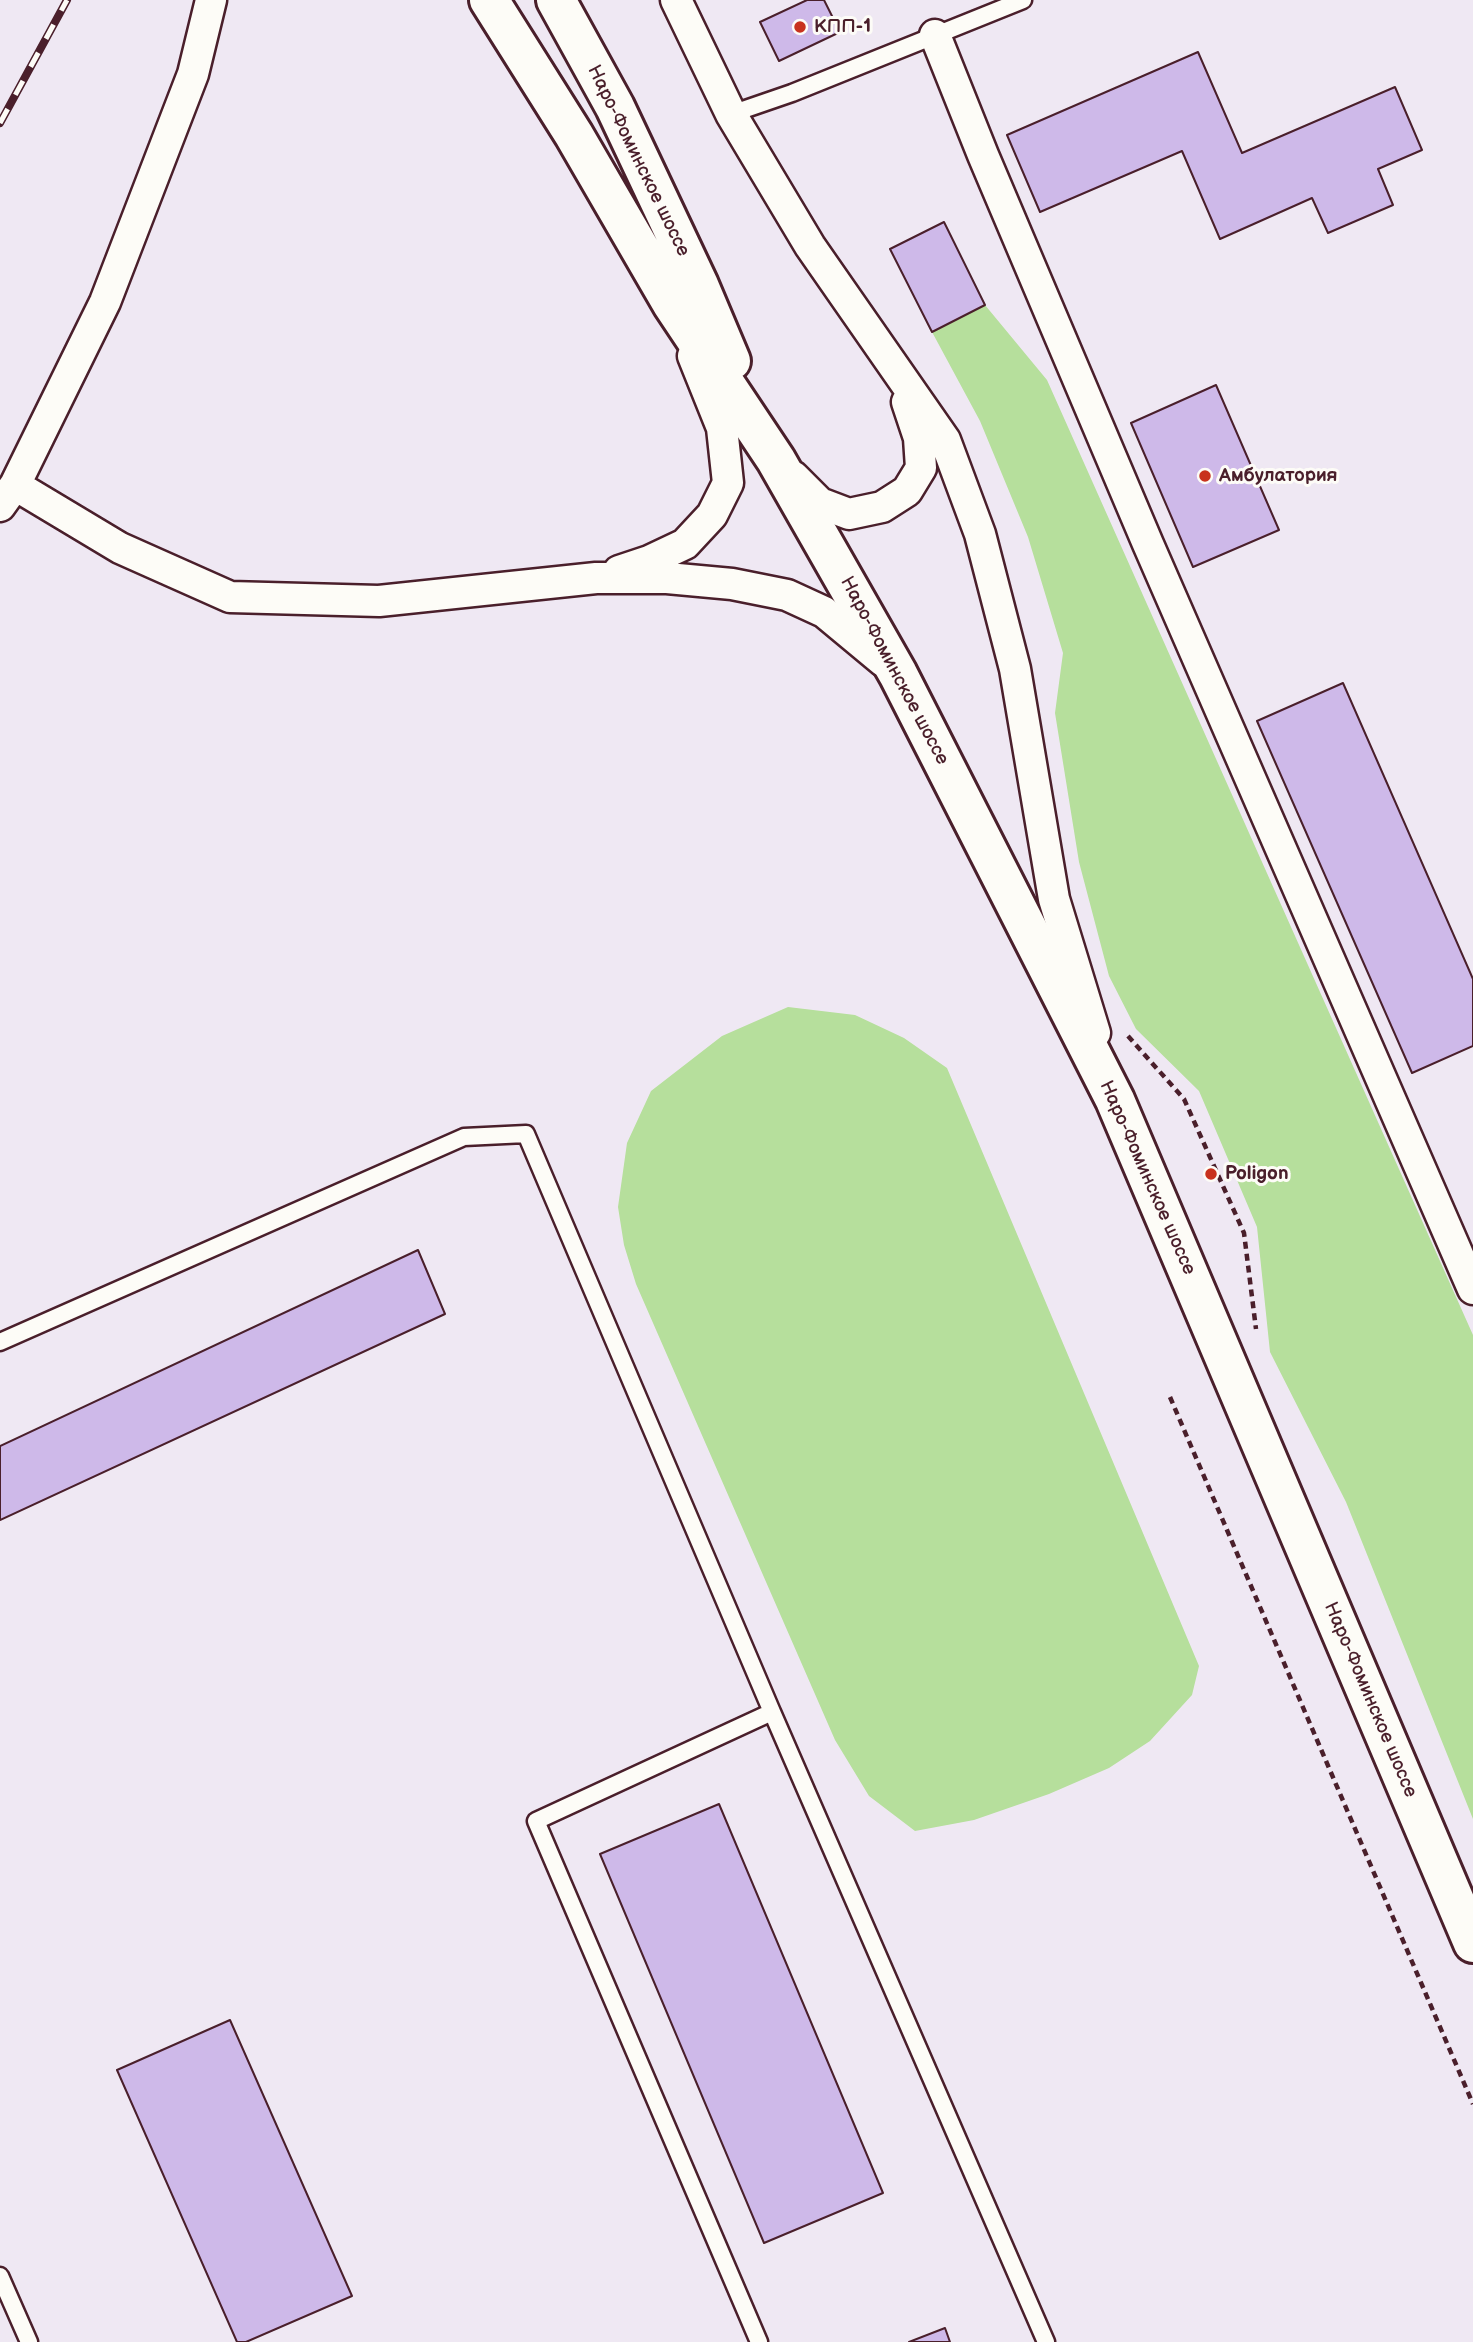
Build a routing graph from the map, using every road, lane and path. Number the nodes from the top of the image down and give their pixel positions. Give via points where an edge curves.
1 (211, 0) edge
2 (488, 0) edge
3 (556, 0) edge
4 (676, 0) edge
5 (1023, 0) edge
6 (935, 35) junction
7 (731, 114) junction
8 (672, 304) junction
9 (895, 368) junction
10 (771, 450) junction
11 (7, 496) edge
12 (596, 578) junction
13 (898, 674) junction
14 (1115, 1100) junction
15 (1473, 1289) edge
16 (0, 1342) edge
17 (1170, 1397) dead end
18 (772, 1712) junction
19 (1473, 1943) edge
20 (1473, 2104) edge
21 (0, 2276) edge
22 (29, 2342) edge
23 (759, 2342) edge
24 (1046, 2342) edge

1 - 11 street via 193,74 104,302
2 - 8 main road, Наро-Фоминское шоссе
3 - 10 main road, Наро-Фоминское шоссе via 615,107
4 - 7 street
5 - 6 lane
6 - 7 lane
6 - 15 street via 1148,544
7 - 9 street via 810,246
8 - 10 main road, Наро-Фоминское шоссе
8 - 12 street via 722,428 728,483 712,515 685,544
9 - 10 street via 919,438 921,468 907,491 883,507 849,514 820,503
9 - 14 street via 945,440 980,534 1015,669 1054,899
10 - 13 main road, Наро-Фоминское шоссе
11 - 12 street via 230,597 379,601
12 - 13 street via 667,578 787,595 824,612
13 - 14 main road, Наро-Фоминское шоссе
14 - 19 main road, Наро-Фоминское шоссе
16 - 18 lane via 464,1137 526,1134
17 - 20 path
18 - 23 lane via 536,1821
18 - 24 lane
21 - 22 lane

